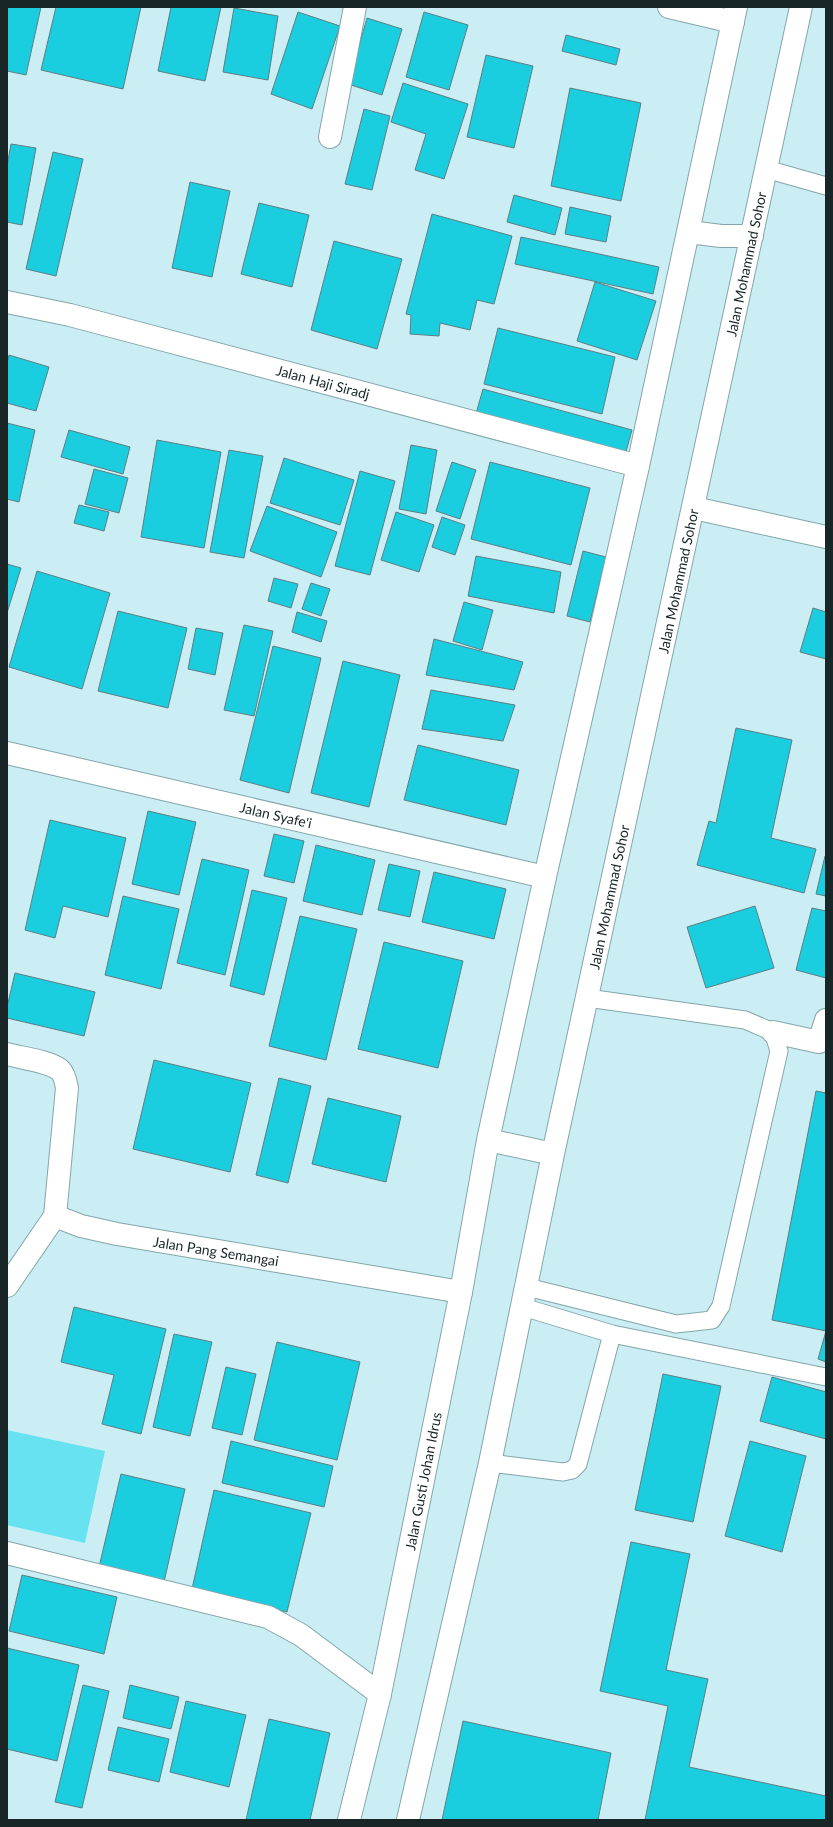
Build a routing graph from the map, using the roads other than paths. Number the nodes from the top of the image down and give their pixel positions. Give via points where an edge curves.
1 (355, 7) edge
2 (669, 7) edge
3 (801, 7) edge
4 (734, 15) edge
5 (330, 137) dead end
6 (766, 169) junction
7 (826, 186) edge
8 (689, 232) junction
9 (752, 236) junction
10 (7, 302) edge
11 (638, 466) junction
12 (694, 508) junction
13 (826, 537) edge
14 (7, 753) edge
15 (545, 877) junction
16 (587, 998) junction
17 (826, 1020) edge
18 (773, 1032) junction
19 (7, 1054) edge
20 (488, 1140) junction
21 (553, 1154) junction
22 (55, 1216) junction
23 (7, 1286) edge
24 (461, 1292) junction
25 (525, 1297) junction
26 (612, 1334) junction
27 (826, 1377) edge
28 (490, 1462) junction
29 (7, 1553) edge
30 (380, 1694) junction
31 (349, 1820) edge
32 (408, 1820) edge

1 - 5 street
2 - 4 street
3 - 6 street, Jalan Mohammad Sohor
4 - 8 street
6 - 7 lane
6 - 9 street, Jalan Mohammad Sohor
8 - 9 street
8 - 11 street
9 - 12 street, Jalan Mohammad Sohor
10 - 11 street, Jalan Haji Siradj via 78,317
11 - 15 street
12 - 13 street
12 - 16 street, Jalan Mohammad Sohor
14 - 15 street, Jalan Syafe'i
15 - 20 street
16 - 18 lane via 745,1020
16 - 21 street, Jalan Mohammad Sohor
17 - 18 street via 818,1042
18 - 25 lane via 779,1051 721,1306 712,1320 676,1324
19 - 22 street via 45,1063 60,1070 65,1080 67,1088
20 - 21 street
20 - 24 street, Jalan Gusti Johan Idrus
21 - 25 street
22 - 23 street
22 - 24 street, Jalan Pang Semangai via 117,1234
24 - 30 street, Jalan Gusti Johan Idrus
25 - 26 lane
25 - 28 street
26 - 27 lane
26 - 28 lane via 578,1464 572,1470 563,1472
28 - 32 street
29 - 30 street via 268,1617 301,1635
30 - 31 street, Jalan Gusti Johan Idrus

